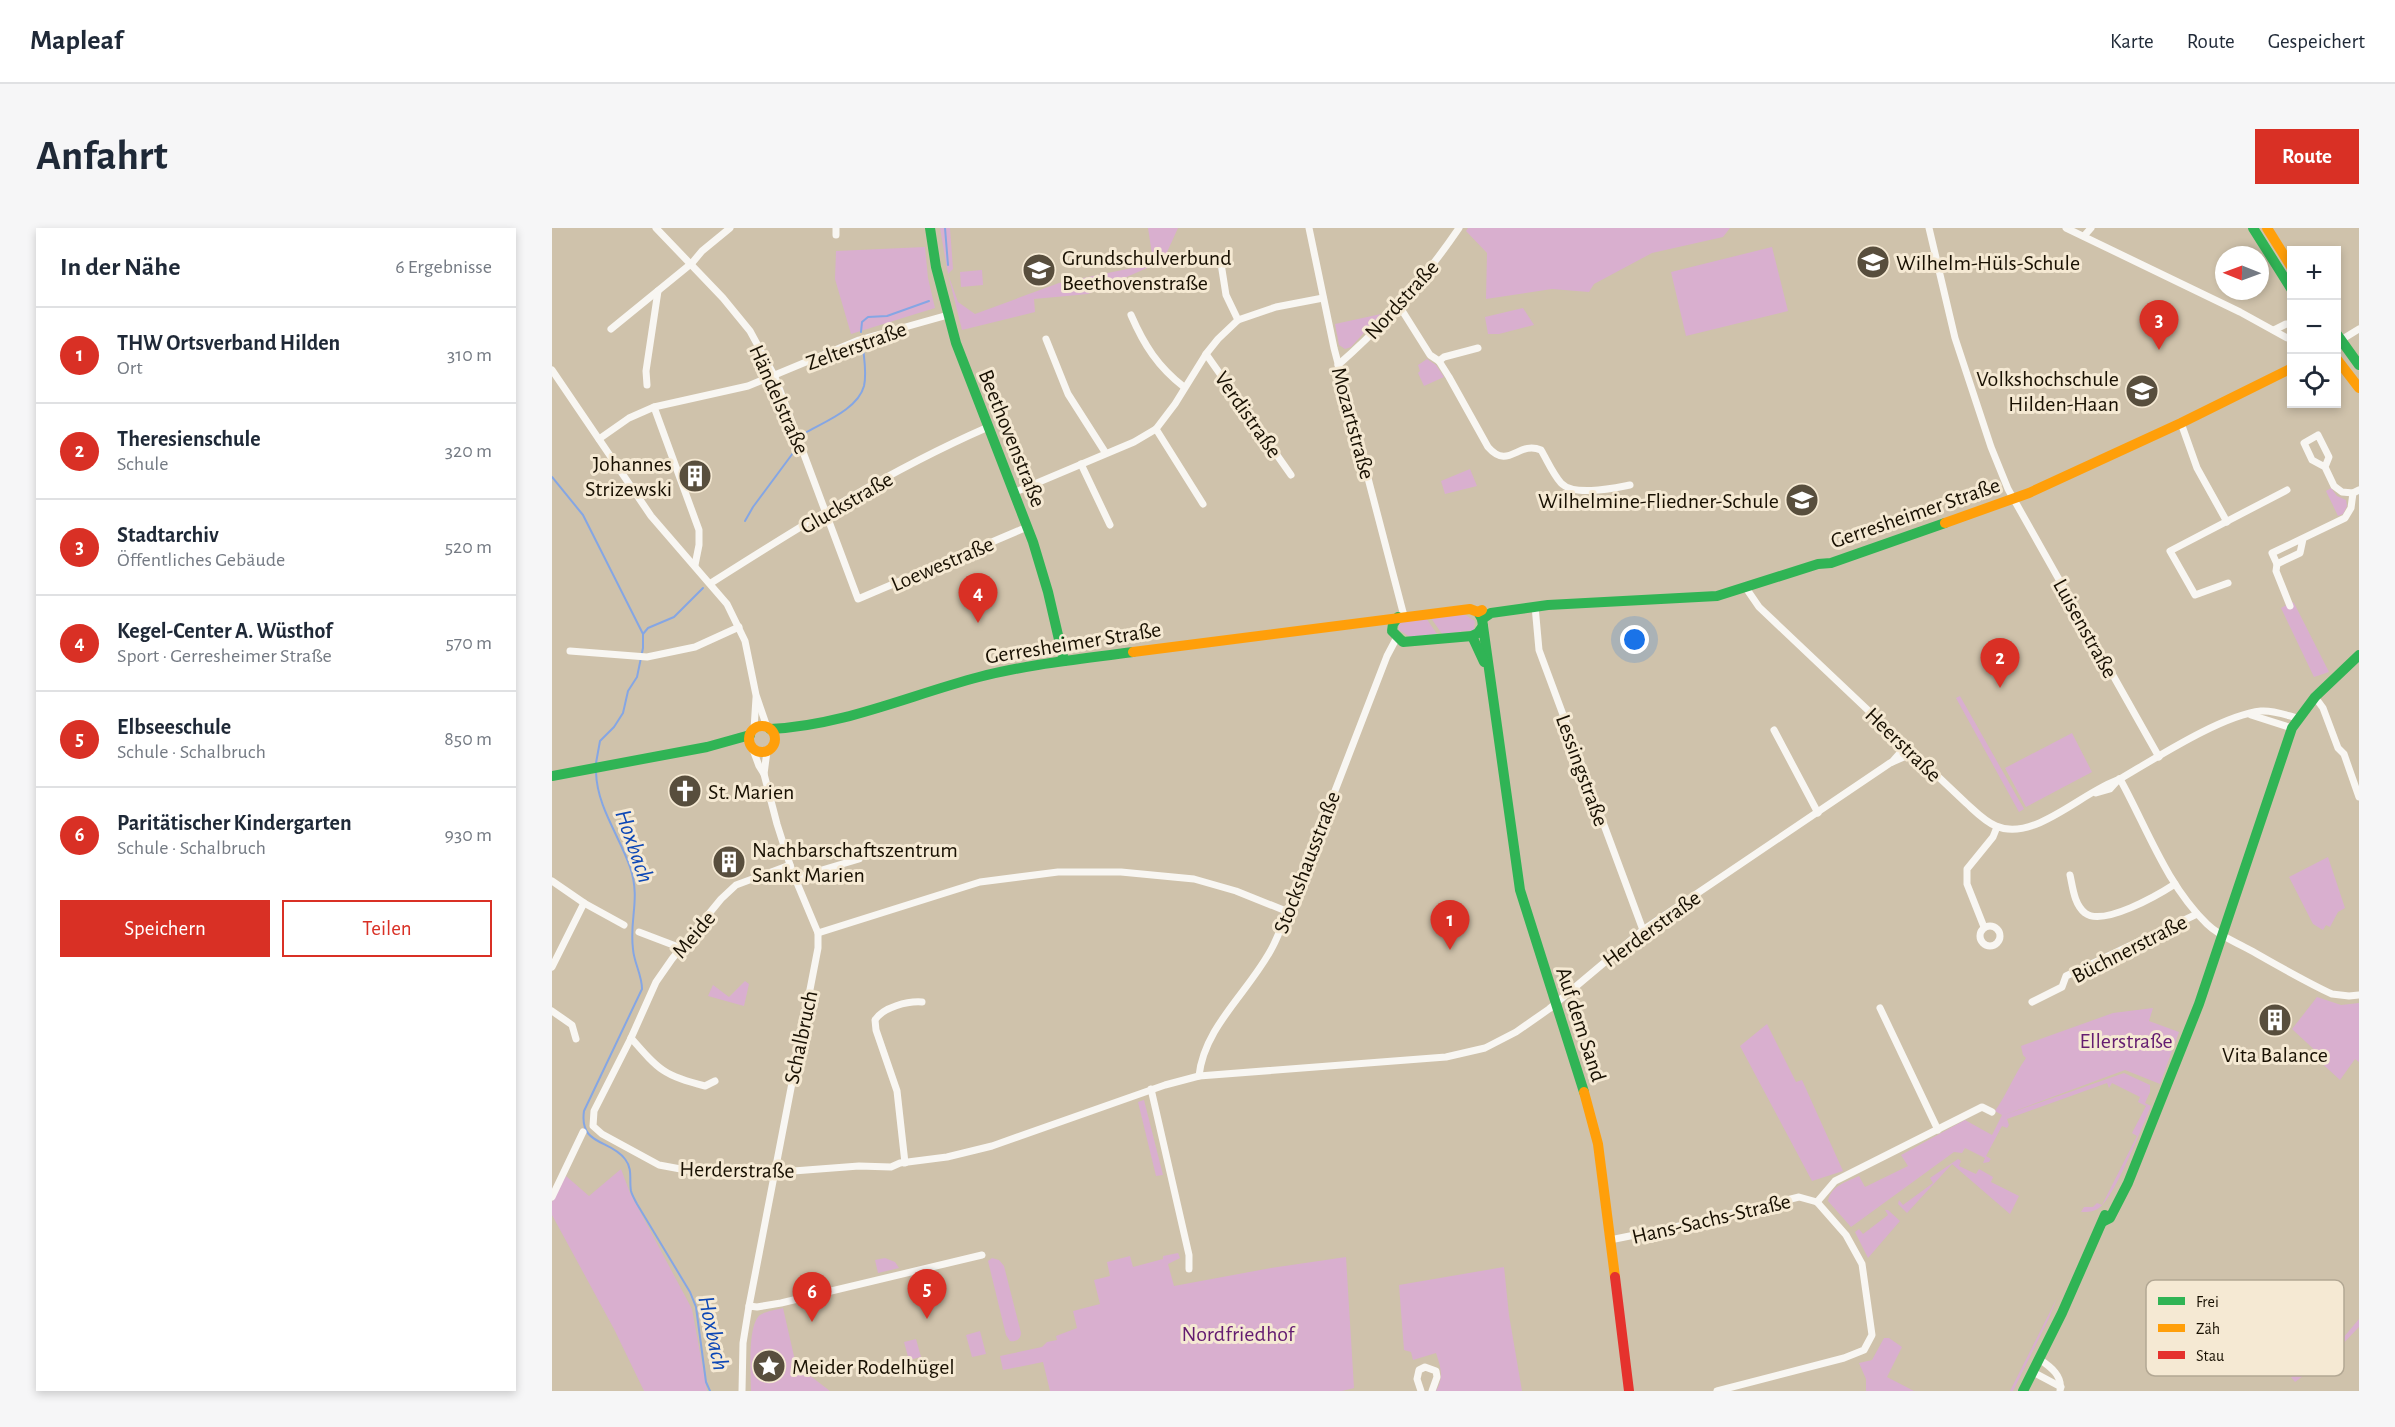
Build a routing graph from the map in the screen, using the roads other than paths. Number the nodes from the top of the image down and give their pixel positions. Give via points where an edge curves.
1 (656, 228) edge
2 (730, 228) edge
3 (930, 228) edge
4 (1309, 228) edge
5 (1459, 228) edge
6 (1929, 228) edge
7 (2066, 228) edge
8 (2091, 228) edge
9 (2253, 228) edge
10 (2267, 228) edge
11 (2085, 236) junction
12 (1220, 257) dead end
13 (2287, 260) edge
14 (692, 263) junction
15 (2287, 282) edge
16 (657, 291) junction
17 (1323, 298) junction
18 (1398, 304) junction
19 (948, 315) junction
20 (1131, 315) dead end
21 (1238, 320) junction
22 (2287, 324) edge
23 (611, 329) dead end
24 (2359, 329) edge
25 (2274, 330) junction
26 (2341, 337) edge
27 (2287, 338) edge
28 (1046, 339) dead end
29 (2341, 342) edge
30 (1478, 348) dead end
31 (1206, 354) junction
32 (1439, 361) junction
33 (2341, 363) edge
34 (1338, 365) junction
35 (2359, 365) edge
36 (552, 370) edge
37 (2287, 370) edge
38 (775, 377) junction
39 (647, 386) dead end
40 (1184, 387) junction
41 (2359, 388) edge
42 (654, 407) junction
43 (2181, 423) junction
44 (986, 428) junction
45 (1156, 429) junction
46 (599, 439) junction
47 (1105, 452) junction
48 (1081, 464) junction
49 (2325, 467) junction
50 (1291, 475) dead end
51 (1630, 485) dead end
52 (2287, 490) dead end
53 (2356, 492) edge
54 (1013, 493) junction
55 (2013, 498) junction
56 (1203, 504) dead end
57 (825, 514) junction
58 (2227, 522) junction
59 (1110, 525) dead end
60 (1027, 527) junction
61 (2303, 539) junction
62 (2277, 564) junction
63 (695, 565) junction
64 (711, 583) junction
65 (2228, 583) dead end
66 (1746, 588) junction
67 (858, 599) joint
68 (2290, 606) dead end
69 (1531, 607) junction
70 (1401, 617) junction
71 (1481, 619) junction
72 (1363, 622) junction
73 (739, 627) junction
74 (1394, 634) junction
75 (1472, 636) junction
76 (570, 651) dead end
77 (2359, 656) edge
78 (1064, 661) junction
79 (1488, 670) junction
80 (756, 695) junction
81 (2315, 696) junction
82 (2295, 723) junction
83 (769, 728) junction
84 (795, 728) junction
85 (1774, 730) dead end
86 (752, 739) junction
87 (775, 741) junction
88 (1906, 746) junction
89 (767, 751) junction
90 (1913, 753) junction
91 (2159, 757) junction
92 (1890, 763) junction
93 (764, 774) junction
94 (552, 776) edge
95 (2120, 779) junction
96 (2359, 797) edge
97 (1818, 813) junction
98 (1997, 827) junction
99 (859, 859) dead end
100 (790, 865) junction
101 (2070, 875) dead end
102 (795, 878) junction
103 (552, 881) edge
104 (2175, 884) junction
105 (584, 903) junction
106 (1286, 911) junction
107 (2197, 914) junction
108 (624, 926) dead end
109 (1984, 927) dead end
110 (1643, 930) junction
111 (639, 932) dead end
112 (818, 933) junction
113 (2222, 935) junction
114 (681, 948) junction
115 (552, 967) edge
116 (2359, 994) edge
117 (922, 1002) dead end
118 (2032, 1002) dead end
119 (1555, 1003) junction
120 (1880, 1008) dead end
121 (552, 1011) edge
122 (631, 1038) junction
123 (576, 1039) dead end
124 (1199, 1076) junction
125 (715, 1081) dead end
126 (1151, 1089) junction
127 (1992, 1112) dead end
128 (1938, 1130) junction
129 (583, 1132) dead end
130 (602, 1134) joint
131 (902, 1163) junction
132 (775, 1172) junction
133 (552, 1197) edge
134 (1817, 1202) junction
135 (1610, 1240) junction
136 (982, 1255) dead end
137 (1189, 1269) dead end
138 (748, 1306) junction
139 (2039, 1359) junction
140 (2033, 1372) junction
141 (2060, 1389) edge
142 (742, 1391) edge
143 (1421, 1391) edge
144 (1432, 1391) edge
145 (1629, 1391) edge
146 (1717, 1391) edge
147 (2023, 1391) edge

1 - 14 street, Händelstraße
2 - 14 street
3 - 19 street, Beethovenstraße
4 - 17 street, Mozartstraße
5 - 18 street, Nordstraße via 1431,269
6 - 55 street, Luisenstraße via 1955,338
7 - 11 street
8 - 11 street
9 - 15 street
10 - 13 street
11 - 25 street
12 - 21 street via 1226,295
14 - 16 street
14 - 38 street, Händelstraße via 750,331
16 - 23 street
16 - 39 street
17 - 21 street, Verdistraße via 1276,307
17 - 34 street, Mozartstraße
18 - 32 street via 1430,355
18 - 34 street, Nordstraße
19 - 38 street, Zelterstraße via 859,340
19 - 44 street, Beethovenstraße
20 - 40 street, Verdistraße via 1148,350 1163,370
21 - 31 street, Verdistraße
22 - 25 street
24 - 26 street
25 - 27 street
28 - 47 street via 1068,394
29 - 35 street
30 - 32 street
31 - 40 street, Verdistraße
31 - 50 street, Verdistraße
32 - 51 street via 1495,455 1510,456 1535,447 1569,488 1594,492
33 - 41 street
34 - 70 street, Mozartstraße
36 - 46 street
37 - 43 street, Gerresheimer Straße
38 - 42 street, Zelterstraße via 708,397
38 - 57 street, Händelstraße
40 - 45 street, Verdistraße
42 - 46 street, Zelterstraße via 629,418
42 - 63 street via 699,530
43 - 55 street, Gerresheimer Straße
43 - 58 street via 2197,468
44 - 54 street, Beethovenstraße
44 - 57 street, Gluckstraße via 918,460
45 - 47 street, Verdistraße
45 - 56 street
46 - 63 street via 651,516
47 - 48 street, Verdistraße
48 - 54 street, Verdistraße
48 - 59 street
49 - 49 street via 2329,457 2318,435 2304,443 2312,460
49 - 53 street via 2334,486 2342,492
52 - 58 street
53 - 61 street via 2345,518
54 - 60 street, Beethovenstraße
55 - 66 street, Gerresheimer Straße via 1864,552
55 - 91 street, Luisenstraße
57 - 64 street, Gluckstraße
57 - 67 street, Händelstraße
58 - 65 street via 2170,551 2194,595
60 - 67 street, Loewestraße
60 - 78 street, Beethovenstraße
61 - 62 street via 2300,553
61 - 62 street via 2272,553
62 - 68 street via 2276,571
63 - 64 street
64 - 73 street
66 - 69 street, Gerresheimer Straße via 1711,597
66 - 88 street, Heerstraße via 1759,607
69 - 71 street, Gerresheimer Straße via 1507,606
69 - 110 street, Lessingstraße via 1539,650
70 - 71 street, Gerresheimer Straße via 1470,609
70 - 72 street, Gerresheimer Straße
70 - 74 street via 1392,625
71 - 75 street via 1478,633
71 - 79 street, Auf dem Sand
72 - 74 street, Gerresheimer Straße
72 - 78 street, Gerresheimer Straße
73 - 76 street via 695,646 647,657
73 - 80 street
74 - 75 street, Gerresheimer Straße via 1403,642
74 - 106 street, Stockshausstraße
75 - 79 street, Auf dem Sand
77 - 81 street
78 - 84 street, Gerresheimer Straße via 980,677
79 - 119 street, Auf dem Sand via 1520,890
80 - 83 street
80 - 86 street
81 - 82 street
81 - 96 street via 2344,754
82 - 91 street via 2251,715 2223,722
82 - 113 street
83 - 84 street, Gerresheimer Straße
83 - 86 street via 759,726
83 - 87 street
84 - 87 street, Gerresheimer Straße
85 - 97 street
86 - 89 street via 760,752
86 - 93 street, Schalbruch
86 - 94 street
87 - 89 street
88 - 90 street, Heerstraße
88 - 92 street, Herderstraße
89 - 93 street, Schalbruch
90 - 92 street, Herderstraße
90 - 98 street, Heerstraße
91 - 95 street
92 - 97 street, Herderstraße
93 - 100 street, Schalbruch
95 - 98 street via 2106,783 2032,826
95 - 104 street
97 - 110 street, Herderstraße
98 - 109 street via 1967,869 1967,884
99 - 102 street
100 - 102 street, Schalbruch
100 - 114 street, Meide via 736,885
101 - 104 street via 2080,908 2091,916 2101,917
102 - 112 street, Schalbruch
103 - 105 street
104 - 107 street
105 - 108 street
105 - 115 street
106 - 112 street via 1194,879 1121,872 1058,872 980,882
106 - 124 street, Stockshausstraße via 1274,945 1206,1046
107 - 113 street
107 - 118 street, Büchnerstraße via 2066,976 2062,987
110 - 119 street, Herderstraße
111 - 114 street
112 - 132 street, Schalbruch
113 - 116 street via 2332,994
113 - 139 street via 2199,1004 2131,1171 2112,1200
114 - 122 street, Meide via 656,982
117 - 131 street via 905,1003 881,1013 875,1020 897,1091
119 - 124 street, Herderstraße via 1502,1041 1466,1053
119 - 135 street, Auf dem Sand via 1598,1144
120 - 128 street
121 - 123 street via 572,1025
122 - 125 street via 670,1076 705,1086
122 - 130 street, Meide via 594,1111 593,1126
124 - 126 street, Herderstraße
126 - 131 street, Herderstraße via 992,1146
126 - 137 street
127 - 128 street via 1982,1107
128 - 134 street via 1835,1181
129 - 133 street
130 - 132 street, Herderstraße via 659,1165 728,1173
131 - 132 street, Herderstraße via 891,1167
132 - 138 street, Schalbruch
134 - 135 street, Hans-Sachs-Straße via 1799,1197
134 - 146 street, Hans-Sachs-Straße via 1846,1235 1862,1264 1872,1335 1868,1343 1853,1356
135 - 145 street, Auf dem Sand
136 - 138 street via 780,1303
138 - 142 street, Schalbruch
139 - 140 street
139 - 141 street via 2057,1374
140 - 141 street
140 - 147 street
143 - 144 street via 1417,1379 1419,1370 1425,1367 1436,1371

